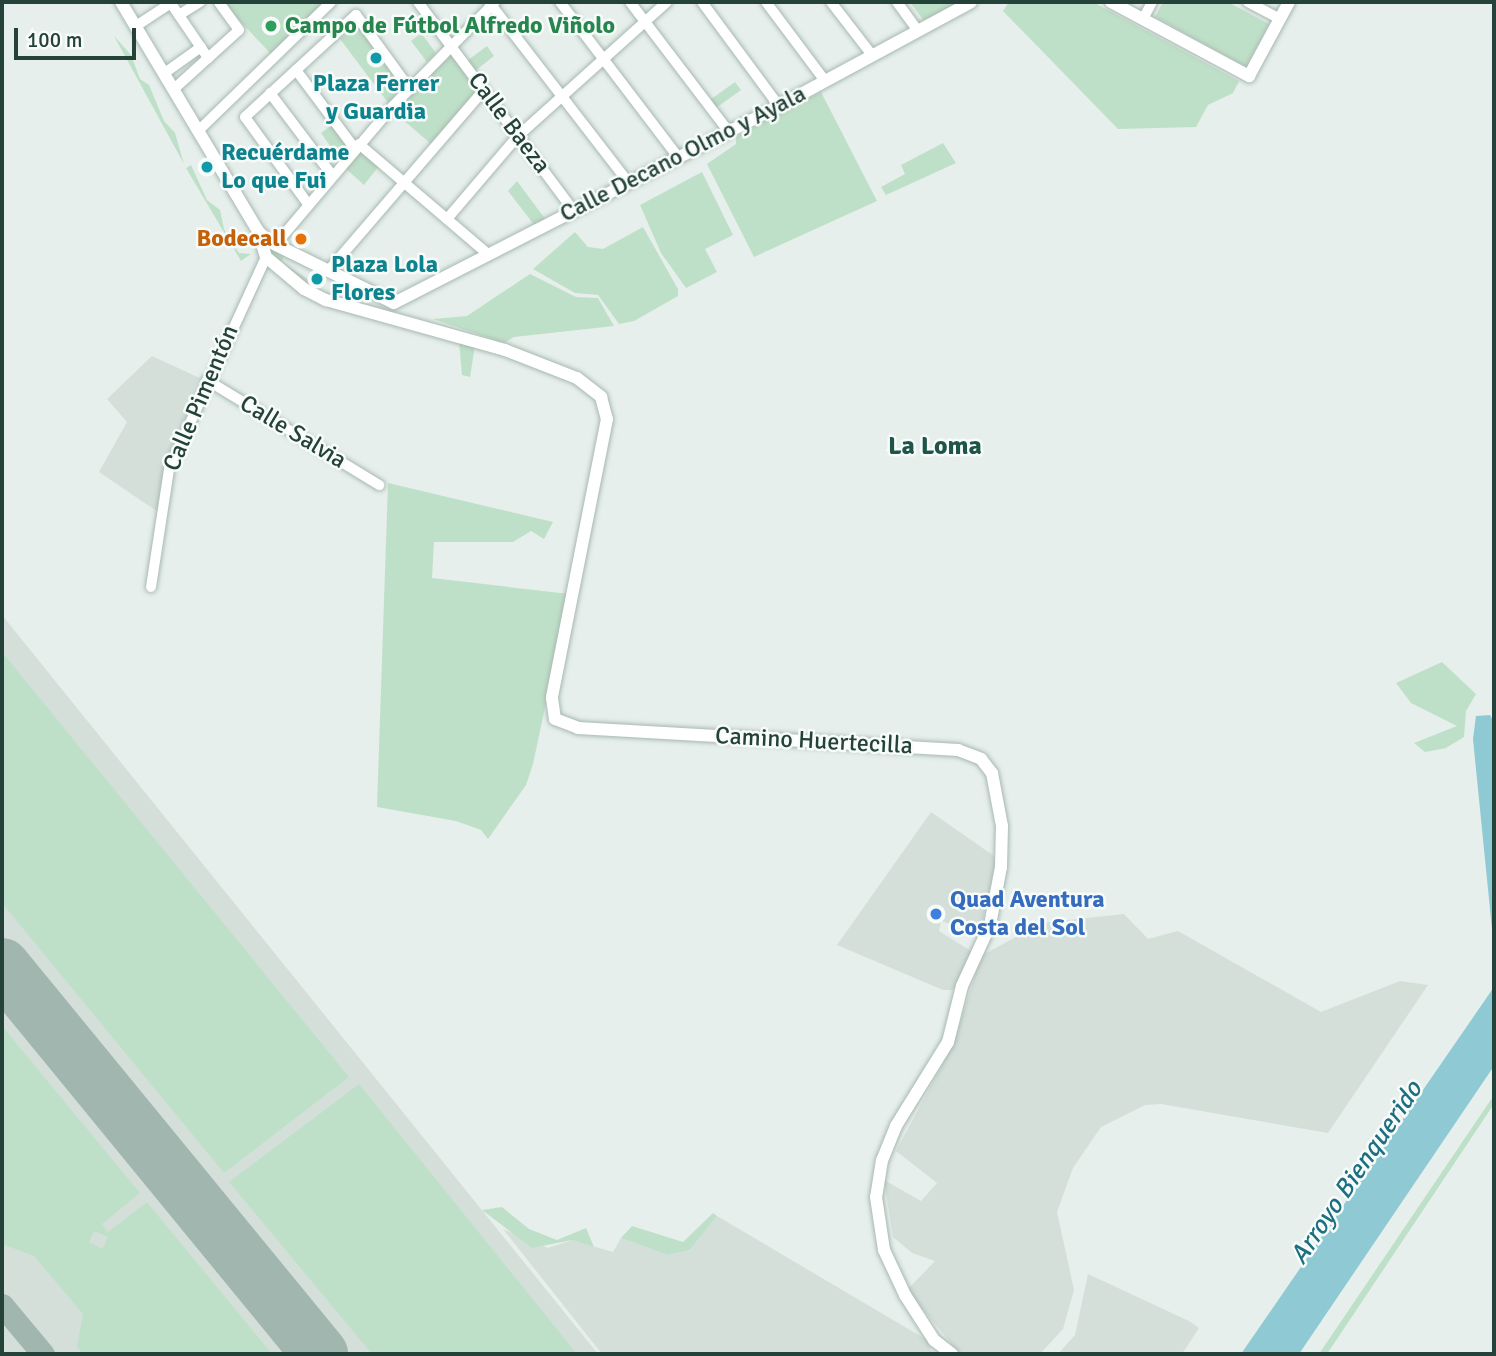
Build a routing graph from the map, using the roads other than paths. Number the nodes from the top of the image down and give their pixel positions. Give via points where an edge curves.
1 (121, 2) edge
2 (170, 2) edge
3 (200, 2) edge
4 (219, 2) edge
5 (331, 2) edge
6 (418, 2) edge
7 (560, 2) edge
8 (631, 2) edge
9 (667, 2) edge
10 (702, 2) edge
11 (766, 2) edge
12 (831, 2) edge
13 (897, 2) edge
14 (971, 2) edge
15 (1111, 2) edge
16 (1152, 2) edge
17 (1248, 2) edge
18 (1289, 2) edge
19 (492, 3) edge
20 (179, 15) junction
21 (1143, 19) junction
22 (1280, 19) junction
23 (645, 21) junction
24 (136, 26) junction
25 (918, 31) junction
26 (451, 46) junction
27 (201, 47) junction
28 (872, 55) junction
29 (208, 58) junction
30 (604, 59) junction
31 (296, 70) junction
32 (166, 72) junction
33 (825, 80) junction
34 (175, 88) junction
35 (410, 89) junction
36 (484, 90) junction
37 (270, 93) junction
38 (561, 96) junction
39 (779, 106) junction
40 (198, 131) junction
41 (729, 132) junction
42 (518, 136) junction
43 (357, 146) junction
44 (678, 158) junction
45 (332, 175) junction
46 (404, 182) junction
47 (629, 183) junction
48 (309, 204) junction
49 (575, 211) junction
50 (447, 219) junction
51 (258, 231) junction
52 (275, 245) junction
53 (488, 254) junction
54 (266, 257) junction
55 (329, 270) junction
56 (394, 303) junction
57 (388, 317) junction
58 (207, 380) junction
59 (379, 485) dead end
60 (151, 587) dead end
61 (952, 1354) edge

1 - 24 street
2 - 20 street
2 - 24 street
3 - 20 street
4 - 29 street via 239,30
5 - 40 street
6 - 26 street, Calle Baeza
7 - 30 street
8 - 23 street
9 - 23 street
10 - 39 street
11 - 33 street
12 - 28 street
13 - 25 street
14 - 25 street, Calle Decano Olmo y Ayala
15 - 21 street
16 - 21 street
17 - 22 street
18 - 22 street
19 - 26 street
19 - 38 street
20 - 27 street
21 - 22 street via 1249,76
23 - 30 street
23 - 41 street
24 - 32 street
25 - 28 street, Calle Decano Olmo y Ayala
26 - 35 street
26 - 36 street, Calle Baeza
27 - 29 street
27 - 32 street
28 - 33 street, Calle Decano Olmo y Ayala
29 - 34 street
30 - 38 street
30 - 44 street
31 - 35 street via 356,15
31 - 37 street
31 - 43 street
32 - 34 street
33 - 39 street, Calle Decano Olmo y Ayala
34 - 40 street
35 - 43 street
36 - 42 street, Calle Baeza
36 - 46 street
37 - 45 street
37 - 48 street via 245,117
38 - 42 street
38 - 47 street
39 - 41 street, Calle Decano Olmo y Ayala
40 - 51 street
41 - 44 street, Calle Decano Olmo y Ayala
42 - 49 street, Calle Baeza
42 - 50 street
43 - 45 street
43 - 46 street
44 - 47 street, Calle Decano Olmo y Ayala
45 - 48 street
46 - 50 street
46 - 55 street
47 - 49 street, Calle Decano Olmo y Ayala
48 - 52 street
49 - 53 street, Calle Decano Olmo y Ayala
50 - 53 street
51 - 52 street
51 - 54 street
52 - 55 street
53 - 56 street, Calle Decano Olmo y Ayala
54 - 57 street via 304,289 326,300
54 - 58 street, Calle Pimentón
55 - 56 street
56 - 57 street
57 - 61 street, Camino Huertecilla via 505,350 577,378 601,397 607,419 552,698 555,719 578,727 958,750 981,759 992,773 1002,826 1002,867 990,925 962,986 948,1042 891,1137 876,1197 884,1250 905,1295 934,1340
58 - 59 street, Calle Salvia
58 - 60 street, Calle Pimentón via 169,469

